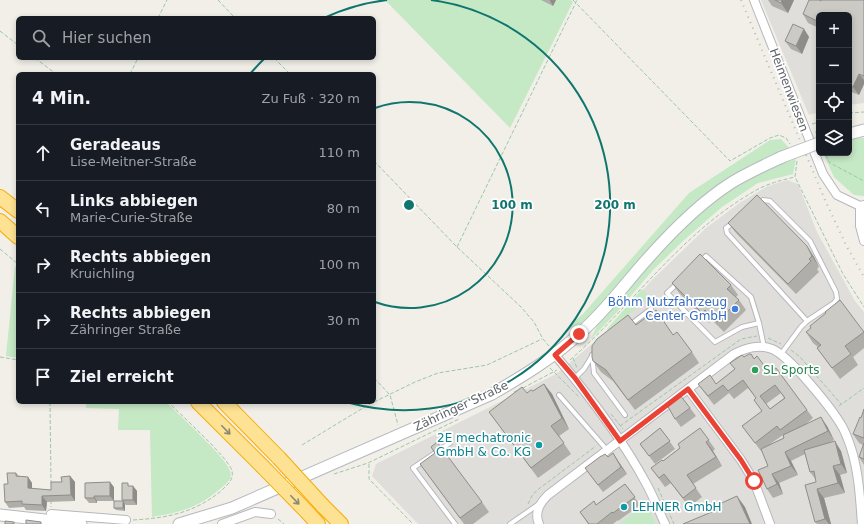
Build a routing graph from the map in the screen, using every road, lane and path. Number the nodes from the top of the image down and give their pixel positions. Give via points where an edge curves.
1 (167, 0) edge
2 (218, 0) edge
3 (573, 0) edge
4 (577, 0) edge
5 (754, 0) edge
6 (576, 2) junction
7 (159, 16) edge
8 (233, 16) edge
9 (0, 31) edge
10 (16, 43) edge
11 (38, 60) edge
12 (137, 60) edge
13 (276, 60) edge
14 (53, 72) edge
15 (131, 72) edge
16 (288, 72) edge
17 (864, 112) edge
18 (852, 113) edge
19 (864, 130) edge
20 (852, 133) edge
21 (816, 144) edge
22 (792, 147) dead end
23 (826, 156) edge
24 (798, 160) dead end
25 (376, 163) edge
26 (796, 176) junction
27 (864, 181) edge
28 (0, 197) edge
29 (754, 206) edge
30 (862, 206) edge
31 (16, 209) edge
32 (737, 219) edge
33 (0, 221) edge
34 (16, 234) edge
35 (864, 241) edge
36 (457, 247) junction
37 (0, 249) edge
38 (16, 262) edge
39 (695, 267) edge
40 (684, 278) edge
41 (864, 307) edge
42 (652, 309) dead end
43 (807, 321) junction
44 (759, 324) junction
45 (628, 326) edge
46 (543, 339) junction
47 (764, 347) junction
48 (596, 350) edge
49 (781, 354) junction
50 (555, 355) junction
51 (592, 355) junction
52 (0, 357) edge
53 (16, 360) edge
54 (545, 361) junction
55 (564, 365) junction
56 (584, 369) junction
57 (553, 372) junction
58 (594, 373) junction
59 (575, 378) junction
60 (376, 380) edge
61 (864, 388) edge
62 (688, 389) junction
63 (514, 392) edge
64 (390, 395) junction
65 (559, 395) dead end
66 (579, 397) dead end
67 (376, 401) edge
68 (50, 404) edge
69 (170, 404) edge
70 (200, 404) edge
71 (226, 404) edge
72 (371, 404) edge
73 (831, 411) junction
74 (625, 414) dead end
75 (460, 419) dead end
76 (400, 433) junction
77 (620, 441) junction
78 (450, 443) dead end
79 (302, 445) dead end
80 (607, 450) junction
81 (368, 463) junction
82 (330, 475) dead end
83 (51, 482) edge
84 (51, 498) edge
85 (540, 503) junction
86 (271, 514) joint
87 (0, 515) edge
88 (53, 519) edge
89 (126, 520) joint
90 (81, 524) edge
91 (178, 524) edge
92 (222, 524) edge
93 (284, 524) edge
94 (318, 524) edge
95 (341, 524) edge
96 (413, 524) edge
97 (455, 524) edge
98 (510, 524) edge
99 (539, 524) edge
100 (665, 524) edge
101 (770, 524) edge
102 (862, 524) edge

1 - 7 path
2 - 8 path
3 - 6 path
4 - 6 path
5 - 30 street, Heimenwiesen via 823,174 837,195
6 - 22 path via 730,161 779,135 786,138
6 - 36 path
9 - 10 path
11 - 14 path
12 - 15 path
13 - 16 path
17 - 18 path
19 - 20 street
21 - 50 street, Zähringer Straße, bridge via 758,168 731,184 691,214 649,256 596,318
23 - 27 path via 832,164
24 - 26 path
25 - 36 path
26 - 41 path via 843,274
26 - 55 path via 753,191 717,216 681,247 610,322
28 - 31 highway
29 - 43 lane via 763,200 770,201 810,241 836,292 837,299 834,303
30 - 35 street via 860,226
32 - 43 lane via 726,228 726,233
33 - 34 highway
36 - 46 path via 521,307 534,322
37 - 38 path
39 - 44 lane via 706,256 750,297
40 - 44 lane via 667,294 715,342 742,327
42 - 45 lane
43 - 49 lane
44 - 47 lane
46 - 50 path
46 - 64 path via 487,365 438,373
47 - 49 street
47 - 62 street via 743,349
48 - 51 lane
49 - 73 street
50 - 54 street, Zähringer Straße
50 - 55 street
51 - 56 lane
51 - 58 lane
52 - 53 path
54 - 57 path
54 - 76 street, Zähringer Straße via 492,394
55 - 57 path
55 - 59 street
56 - 58 lane
56 - 59 lane
57 - 63 path
57 - 66 path
58 - 74 lane
59 - 77 street
60 - 64 path
61 - 73 path
62 - 77 street
62 - 101 street via 754,481
64 - 67 path
64 - 76 path
65 - 80 lane
68 - 83 path
69 - 89 path via 220,454 230,467 232,479 218,493 189,511 153,519
70 -> 94 highway, bridge
71 - 95 highway, bridge
72 - 79 path
73 - 102 street via 844,429 851,448 857,475
75 - 81 path
76 - 91 street, Zähringer Straße via 232,508
77 - 80 street
77 - 100 street via 647,485
78 - 97 lane via 413,468
80 - 85 street
81 - 82 path
81 - 96 path via 369,479
84 - 88 path
85 - 98 lane
85 - 99 street via 537,512
86 - 92 street via 255,512
86 - 93 path
87 - 88 street
88 - 89 street
88 - 90 street

